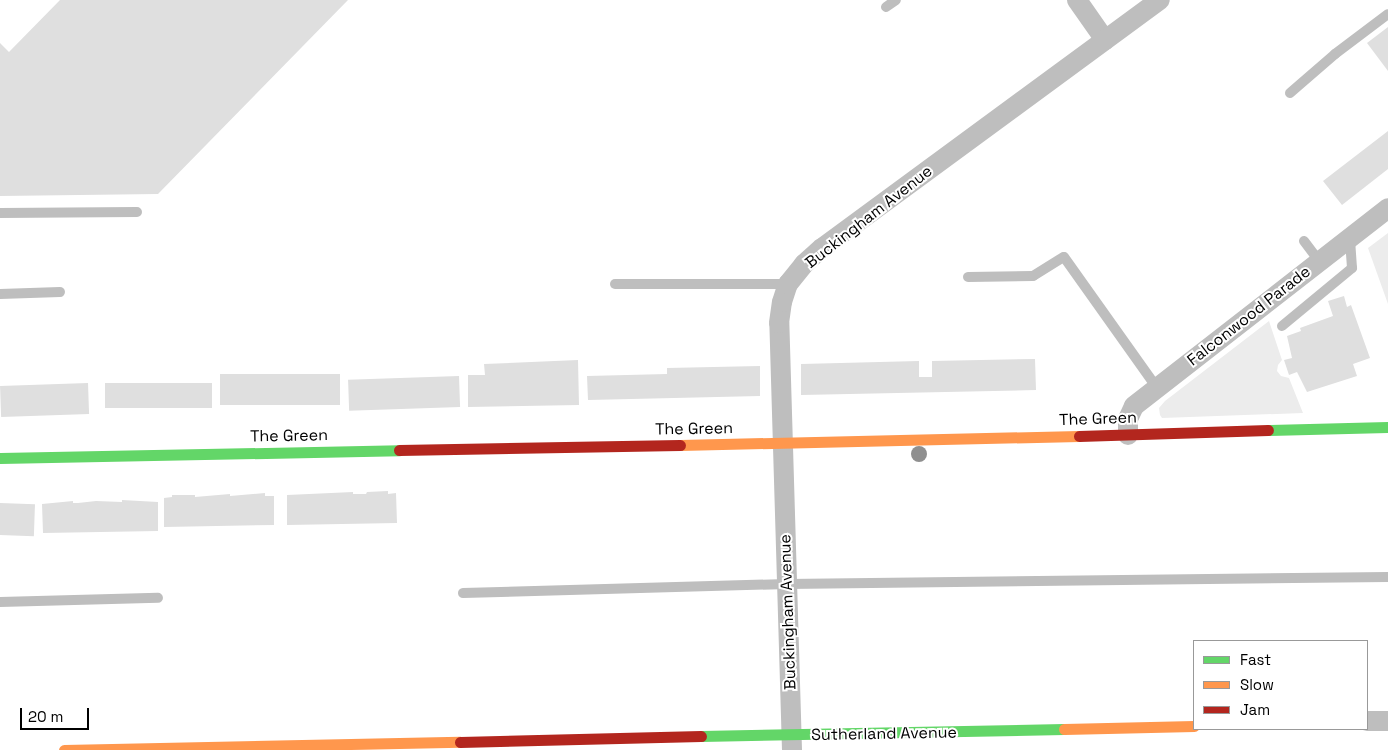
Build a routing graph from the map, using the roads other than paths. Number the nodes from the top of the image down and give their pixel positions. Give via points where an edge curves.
1 (896, 0) edge
2 (1077, 0) edge
3 (1160, 0) edge
4 (886, 6) dead end
5 (1388, 14) edge
6 (1105, 40) junction
7 (1290, 94) dead end
8 (1388, 208) edge
9 (137, 212) dead end
10 (0, 213) edge
11 (1350, 237) junction
12 (1304, 241) dead end
13 (1319, 261) junction
14 (968, 277) dead end
15 (615, 284) dead end
16 (788, 284) junction
17 (60, 292) dead end
18 (0, 294) edge
19 (1282, 326) dead end
20 (1157, 388) junction
21 (1388, 428) edge
22 (1128, 435) junction
23 (783, 443) junction
24 (0, 458) edge
25 (1388, 577) edge
26 (786, 584) junction
27 (462, 593) dead end
28 (158, 598) dead end
29 (0, 602) edge
30 (1388, 720) edge
31 (1368, 721) edge
32 (1193, 726) edge
33 (792, 743) edge
34 (64, 750) edge

1 - 4 lane
2 - 6 street
3 - 6 street, Buckingham Avenue
5 - 7 lane via 1322,64
6 - 16 street, Buckingham Avenue via 822,248
8 - 11 street, Falconwood Parade
9 - 10 lane
11 - 13 street, Falconwood Parade
11 - 19 lane via 1352,268
12 - 13 lane
13 - 20 street, Falconwood Parade
14 - 20 lane via 1033,276 1064,257
15 - 16 lane
16 - 23 street, Buckingham Avenue via 779,323
17 - 18 lane
20 - 22 street, Falconwood Parade via 1134,406 1128,419
21 - 22 street, The Green
22 - 23 street, The Green
23 - 24 street, The Green
23 - 26 street, Buckingham Avenue
25 - 26 lane
26 - 27 lane
26 - 33 street, Buckingham Avenue
28 - 29 lane
30 - 31 street
32 - 33 street, Sutherland Avenue
33 - 34 street, Sutherland Avenue

